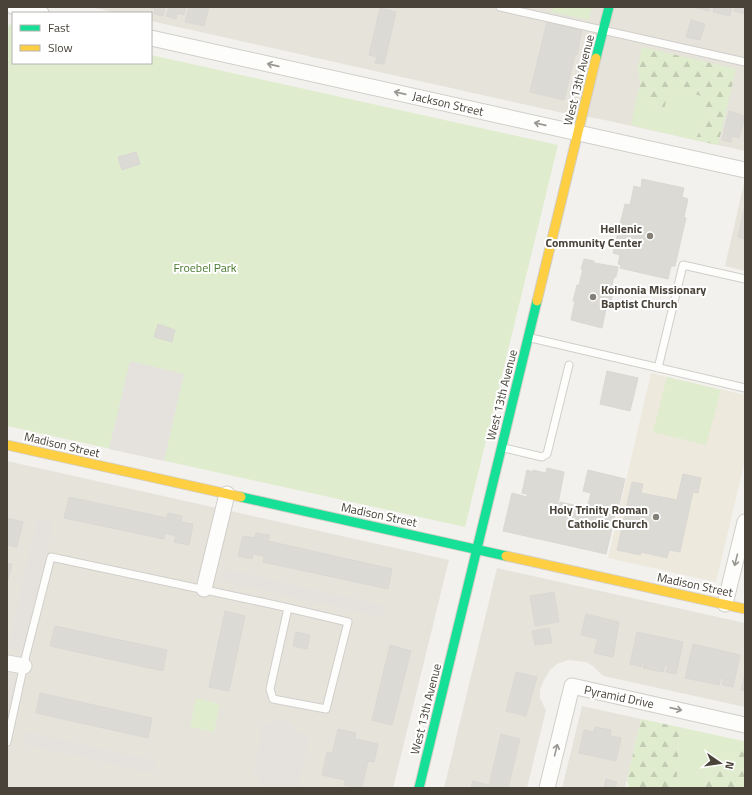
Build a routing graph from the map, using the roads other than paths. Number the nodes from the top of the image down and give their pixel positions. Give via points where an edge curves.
1 (14, 7) edge
2 (500, 7) edge
3 (609, 7) edge
4 (36, 12) edge
5 (603, 31) junction
6 (152, 38) edge
7 (745, 62) edge
8 (578, 133) junction
9 (745, 170) edge
10 (745, 279) edge
11 (529, 338) junction
12 (568, 365) dead end
13 (658, 368) junction
14 (745, 388) edge
15 (7, 445) edge
16 (502, 448) junction
17 (227, 494) junction
18 (745, 522) edge
19 (477, 549) junction
20 (204, 589) junction
21 (725, 604) junction
22 (288, 608) junction
23 (745, 609) edge
24 (7, 663) edge
25 (24, 666) junction
26 (745, 724) edge
27 (7, 742) edge
28 (419, 788) edge
29 (547, 788) edge

1 - 4 street
2 - 5 lane
3 - 5 street, West 13th Avenue
5 - 7 lane
5 - 8 street, West 13th Avenue
8 -> 6 street, Jackson Street
8 - 9 street, Jackson Street
8 - 11 street, West 13th Avenue
10 - 13 lane via 683,265
11 - 13 lane
11 - 16 street, West 13th Avenue
12 - 16 lane via 547,454 542,457
13 - 14 lane
15 - 17 street, Madison Street
16 - 19 street, West 13th Avenue
17 - 19 street, Madison Street
17 - 20 street
18 -> 21 street
19 - 21 street, Madison Street
19 - 28 street, West 13th Avenue
20 - 22 lane
20 - 25 lane via 51,557
21 - 23 street, Madison Street
22 - 22 lane via 348,622 326,709 274,699 270,689
24 - 25 street
25 - 27 lane
29 -> 26 street, Pyramid Drive via 572,686

